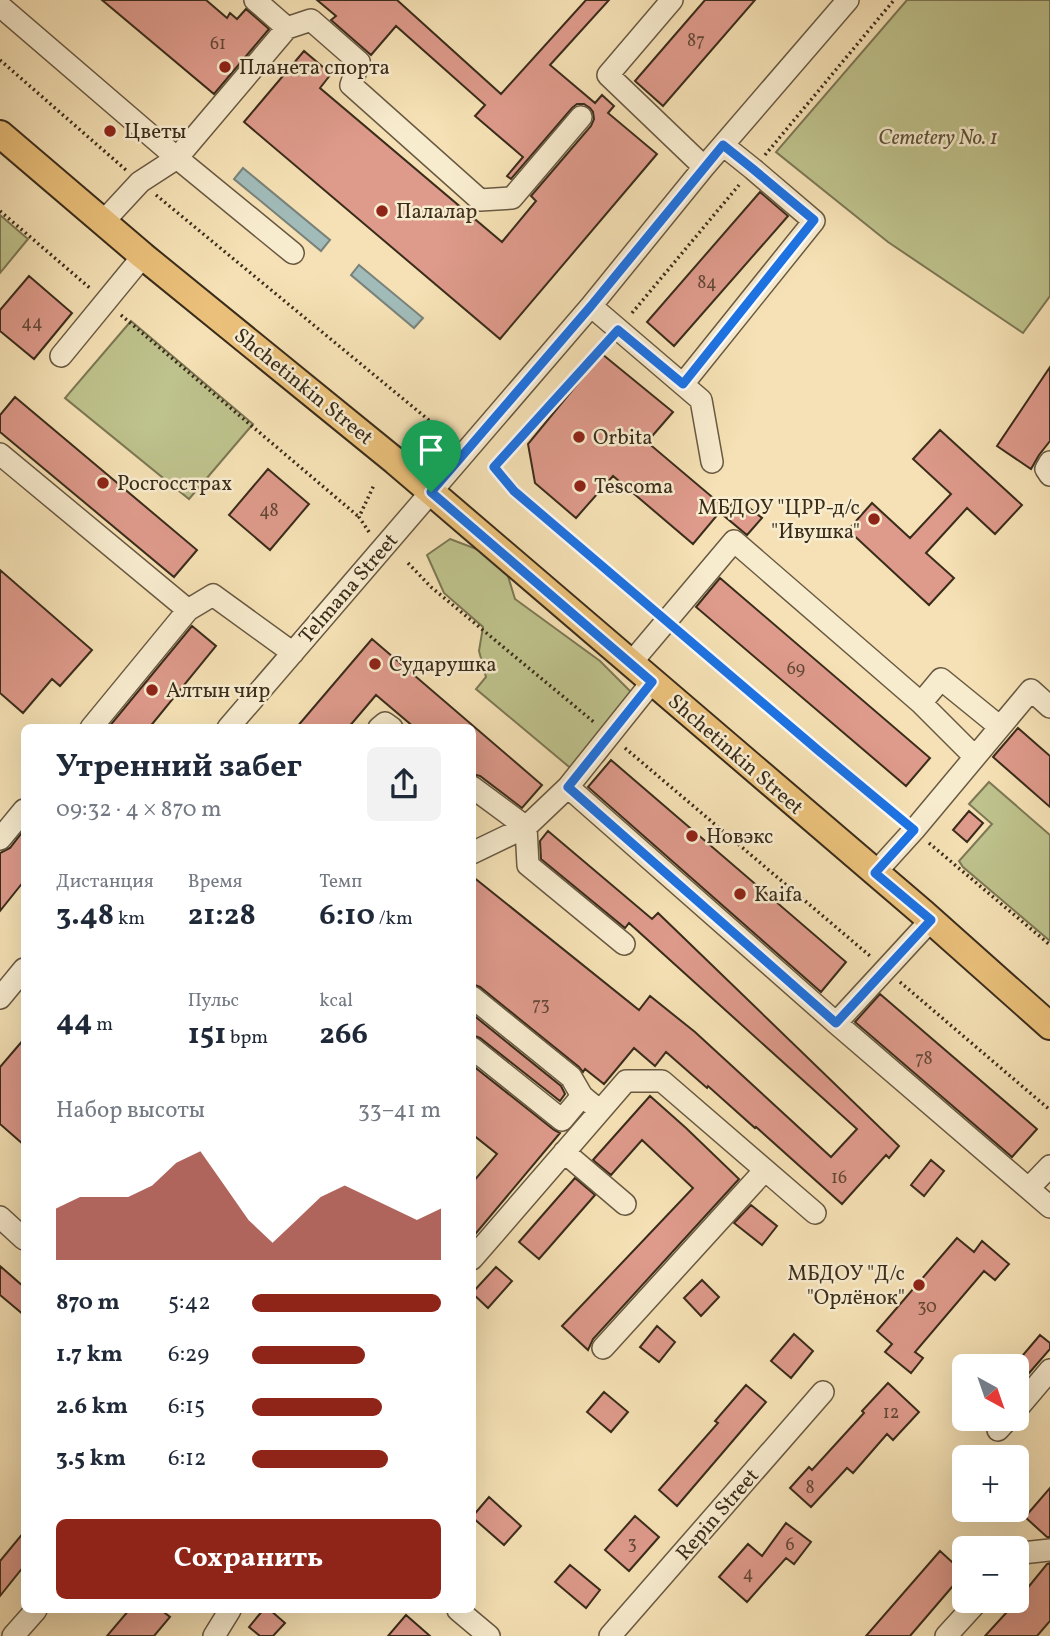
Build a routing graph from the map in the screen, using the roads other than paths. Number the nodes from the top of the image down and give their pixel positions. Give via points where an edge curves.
1 (255, 0) edge
2 (671, 0) edge
3 (848, 0) edge
4 (0, 6) edge
5 (287, 28) junction
6 (581, 117) dead end
7 (0, 134) edge
8 (723, 145) junction
9 (177, 158) junction
10 (704, 167) junction
11 (103, 222) junction
12 (293, 253) dead end
13 (143, 256) junction
14 (591, 306) junction
15 (61, 356) dead end
16 (683, 384) junction
17 (0, 454) edge
18 (712, 462) dead end
19 (1050, 462) edge
20 (1050, 475) edge
21 (431, 492) junction
22 (188, 610) junction
23 (293, 653) junction
24 (631, 663) junction
25 (652, 682) junction
26 (921, 703) junction
27 (1050, 707) edge
28 (94, 724) edge
29 (231, 724) edge
30 (1000, 727) junction
31 (974, 756) junction
32 (568, 787) junction
33 (476, 790) edge
34 (21, 814) edge
35 (526, 827) junction
36 (0, 839) edge
37 (476, 850) edge
38 (875, 873) junction
39 (931, 920) junction
40 (624, 944) dead end
41 (21, 973) edge
42 (0, 998) edge
43 (476, 1001) edge
44 (836, 1023) junction
45 (1050, 1026) edge
46 (476, 1051) edge
47 (582, 1096) junction
48 (600, 1111) junction
49 (564, 1152) junction
50 (1050, 1166) edge
51 (765, 1170) junction
52 (1029, 1188) junction
53 (625, 1204) dead end
54 (1050, 1207) edge
55 (815, 1213) dead end
56 (0, 1217) edge
57 (21, 1236) edge
58 (476, 1254) edge
59 (603, 1348) dead end
60 (1050, 1370) edge
61 (823, 1392) dead end
62 (1029, 1395) edge
63 (1050, 1550) edge
64 (1029, 1552) edge
65 (33, 1613) edge
66 (228, 1613) edge
67 (462, 1613) edge
68 (967, 1613) edge
69 (13, 1636) edge
70 (214, 1636) edge
71 (489, 1636) edge
72 (610, 1636) edge
73 (946, 1636) edge

1 - 5 street
2 - 10 street via 608,75
3 - 8 street, Telmana Street
4 - 9 street
5 - 6 street via 311,20 359,62 351,85 480,200 512,198
5 - 9 street
7 - 11 main road, Shchetinkin Street
8 - 10 street, Telmana Street
8 - 16 street via 814,220
9 - 11 street via 140,182
9 - 12 street
10 - 14 street, Telmana Street
11 - 13 main road, Shchetinkin Street
13 - 15 street
13 - 21 main road, Shchetinkin Street
14 - 16 street
14 - 21 street, Telmana Street
16 - 18 street via 701,400
17 - 22 street
19 - 20 street via 1046,470
21 - 23 street, Telmana Street
21 - 24 main road, Shchetinkin Street
22 - 23 street via 213,595
22 - 28 street
23 - 29 street, Telmana Street
24 - 25 main road, Shchetinkin Street
24 - 26 street via 734,541
25 - 32 street
25 - 38 main road, Shchetinkin Street
26 - 30 street via 941,679
26 - 31 street
27 - 30 street via 1031,690
30 - 31 street
31 - 38 street
32 - 35 street
32 - 44 street
33 - 35 street
34 - 36 street
35 - 37 street
35 - 40 street via 528,865
38 - 39 main road, Shchetinkin Street
39 - 44 street
39 - 45 main road, Shchetinkin Street
41 - 42 street
43 - 47 street via 571,1077
44 - 52 street
46 - 47 street via 562,1121
47 - 48 street
48 - 49 street
48 - 51 street via 626,1082 662,1081
49 - 53 street
49 - 58 street
50 - 52 street
51 - 55 street
51 - 59 street
52 - 54 street
56 - 57 street
60 - 62 street
61 - 72 street, Repin Street
63 - 64 street
65 - 69 street
66 - 70 street
67 - 71 street
68 - 73 street

